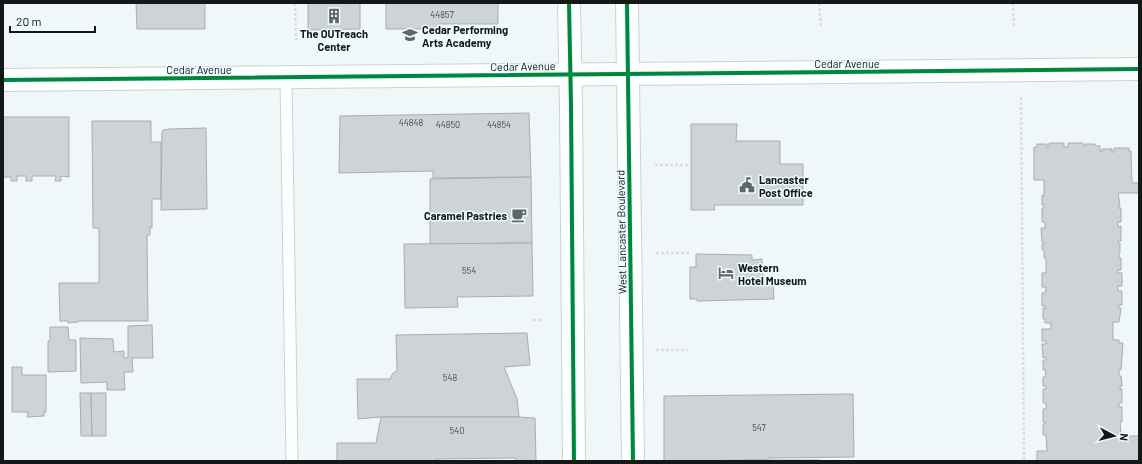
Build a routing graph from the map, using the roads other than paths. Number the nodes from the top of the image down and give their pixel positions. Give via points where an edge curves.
1 (569, 3) edge
2 (628, 3) edge
3 (1139, 68) edge
4 (629, 73) junction
5 (571, 74) junction
6 (286, 78) junction
7 (3, 80) edge
8 (292, 461) edge
9 (574, 461) edge
10 (633, 461) edge

1 - 5 street
2 - 4 street, West Lancaster Boulevard
3 - 4 street, Cedar Avenue
4 - 5 street, Cedar Avenue
4 - 10 street, West Lancaster Boulevard
5 - 6 street, Cedar Avenue
5 - 9 street
6 - 7 street, Cedar Avenue
6 - 8 lane

